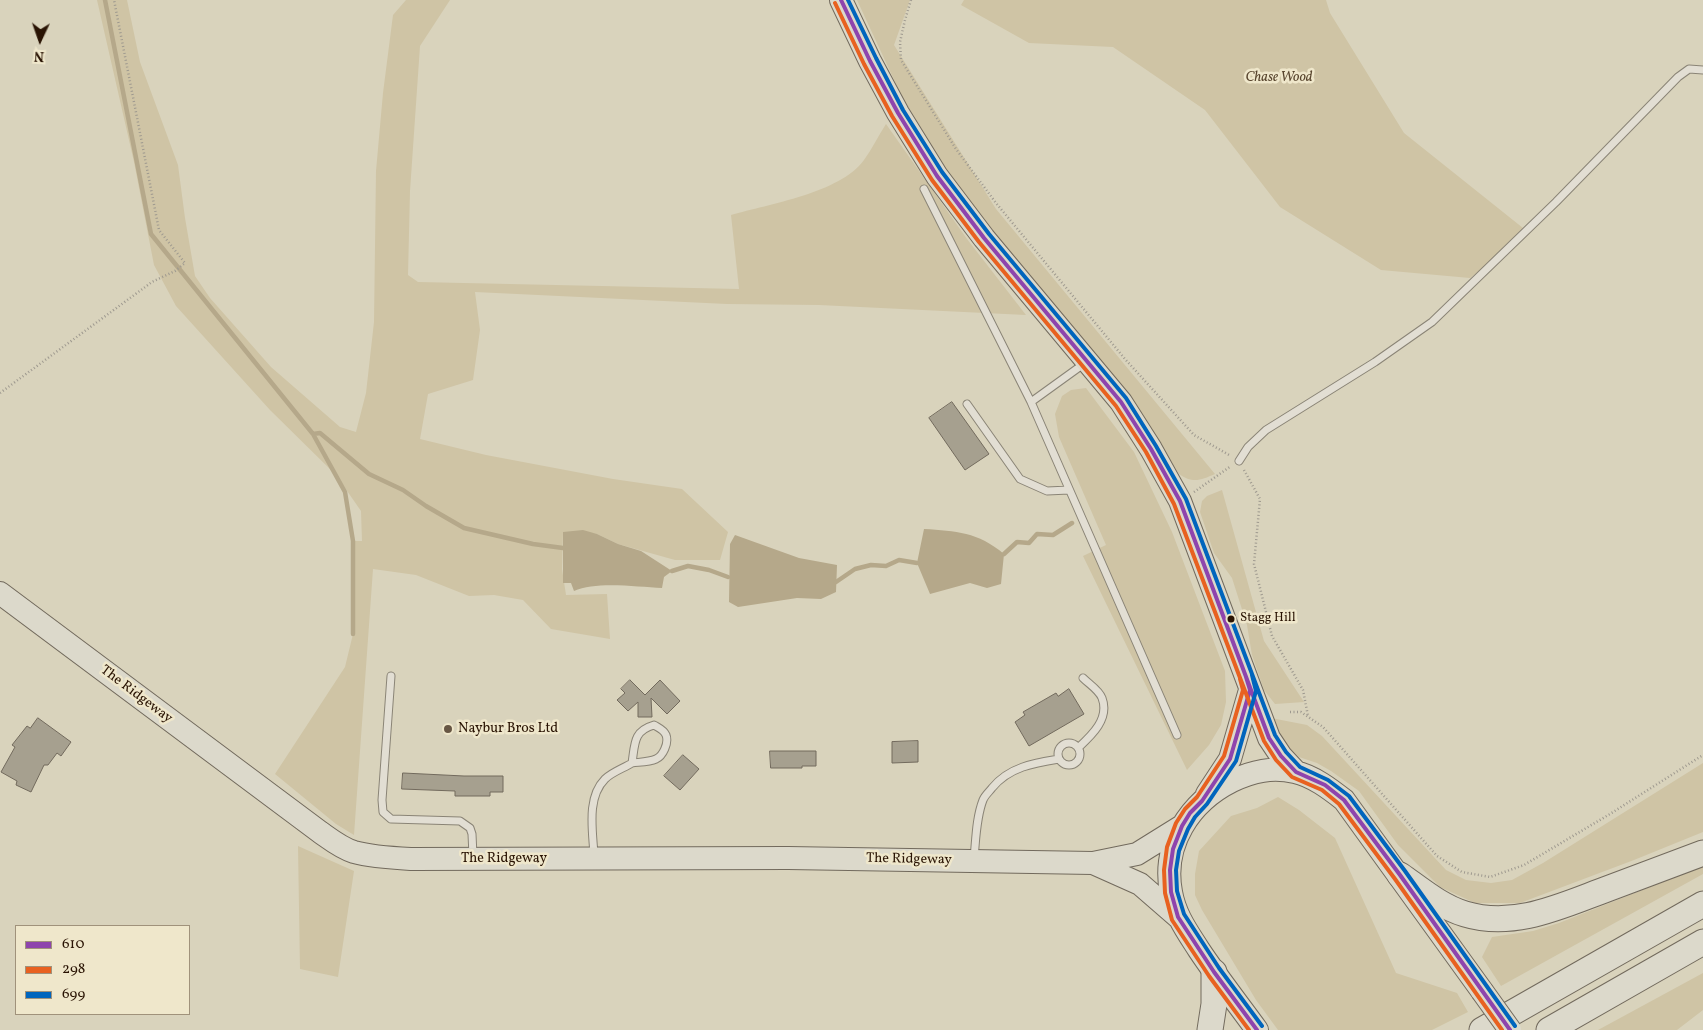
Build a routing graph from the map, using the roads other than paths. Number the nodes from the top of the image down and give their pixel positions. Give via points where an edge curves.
1 (841, 0) edge
2 (1703, 70) edge
3 (924, 189) dead end
4 (1088, 361) junction
5 (1031, 402) junction
6 (967, 404) dead end
7 (1238, 461) road end
8 (1069, 490) junction
9 (0, 593) edge
10 (391, 676) dead end
11 (1083, 678) dead end
12 (1250, 690) junction
13 (1177, 736) dead end
14 (1078, 748) junction
15 (1059, 759) junction
16 (632, 763) junction
17 (1296, 772) junction
18 (1202, 801) junction
19 (1182, 826) junction
20 (1703, 853) edge
21 (473, 859) junction
22 (594, 859) junction
23 (974, 861) junction
24 (1093, 863) junction
25 (1400, 875) junction
26 (1703, 904) edge
27 (1178, 917) junction
28 (1703, 942) edge
29 (1214, 972) junction
30 (1210, 1030) edge
31 (1258, 1030) edge
32 (1482, 1030) edge
33 (1510, 1030) edge
34 (1550, 1030) edge

1 - 4 main road via 893,104 937,176 984,238
2 - 7 lane via 1690,70 1678,77 1432,322 1376,362 1266,430
3 - 5 lane
4 - 5 lane
4 - 12 main road via 1121,402 1180,501
5 - 8 lane
6 - 8 lane via 1020,479 1047,491
8 - 13 lane
9 - 21 main road, The Ridgeway via 337,844 352,851 388,858
10 - 21 lane via 383,812 391,819 460,821 470,828
11 - 14 lane via 1102,698 1103,710 1099,726
12 - 17 main road via 1268,738
12 - 18 main road via 1230,760
14 - 15 lane via 1072,744 1062,745 1058,751
14 - 15 lane via 1080,755 1074,764 1067,765
15 - 23 lane via 1031,763 1015,770 998,781 983,798
16 - 16 lane via 637,736 644,728 654,725 662,730 666,742 659,758
16 - 22 lane via 605,779 595,795
17 - 18 main road via 1250,773 1221,787
17 - 25 main road via 1325,785 1344,800
18 - 19 main road
19 - 24 main road, The Ridgeway via 1137,854
19 - 27 main road via 1173,848 1170,870 1170,892
20 - 25 highway via 1523,918 1488,919 1462,913
21 - 22 main road, The Ridgeway
22 - 23 main road, The Ridgeway
23 - 24 main road, The Ridgeway
24 - 27 main road, The Ridgeway via 1140,884
25 - 33 main road, bridge
26 - 32 highway
27 - 29 main road
28 - 34 highway
29 - 30 highway
29 - 31 main road

